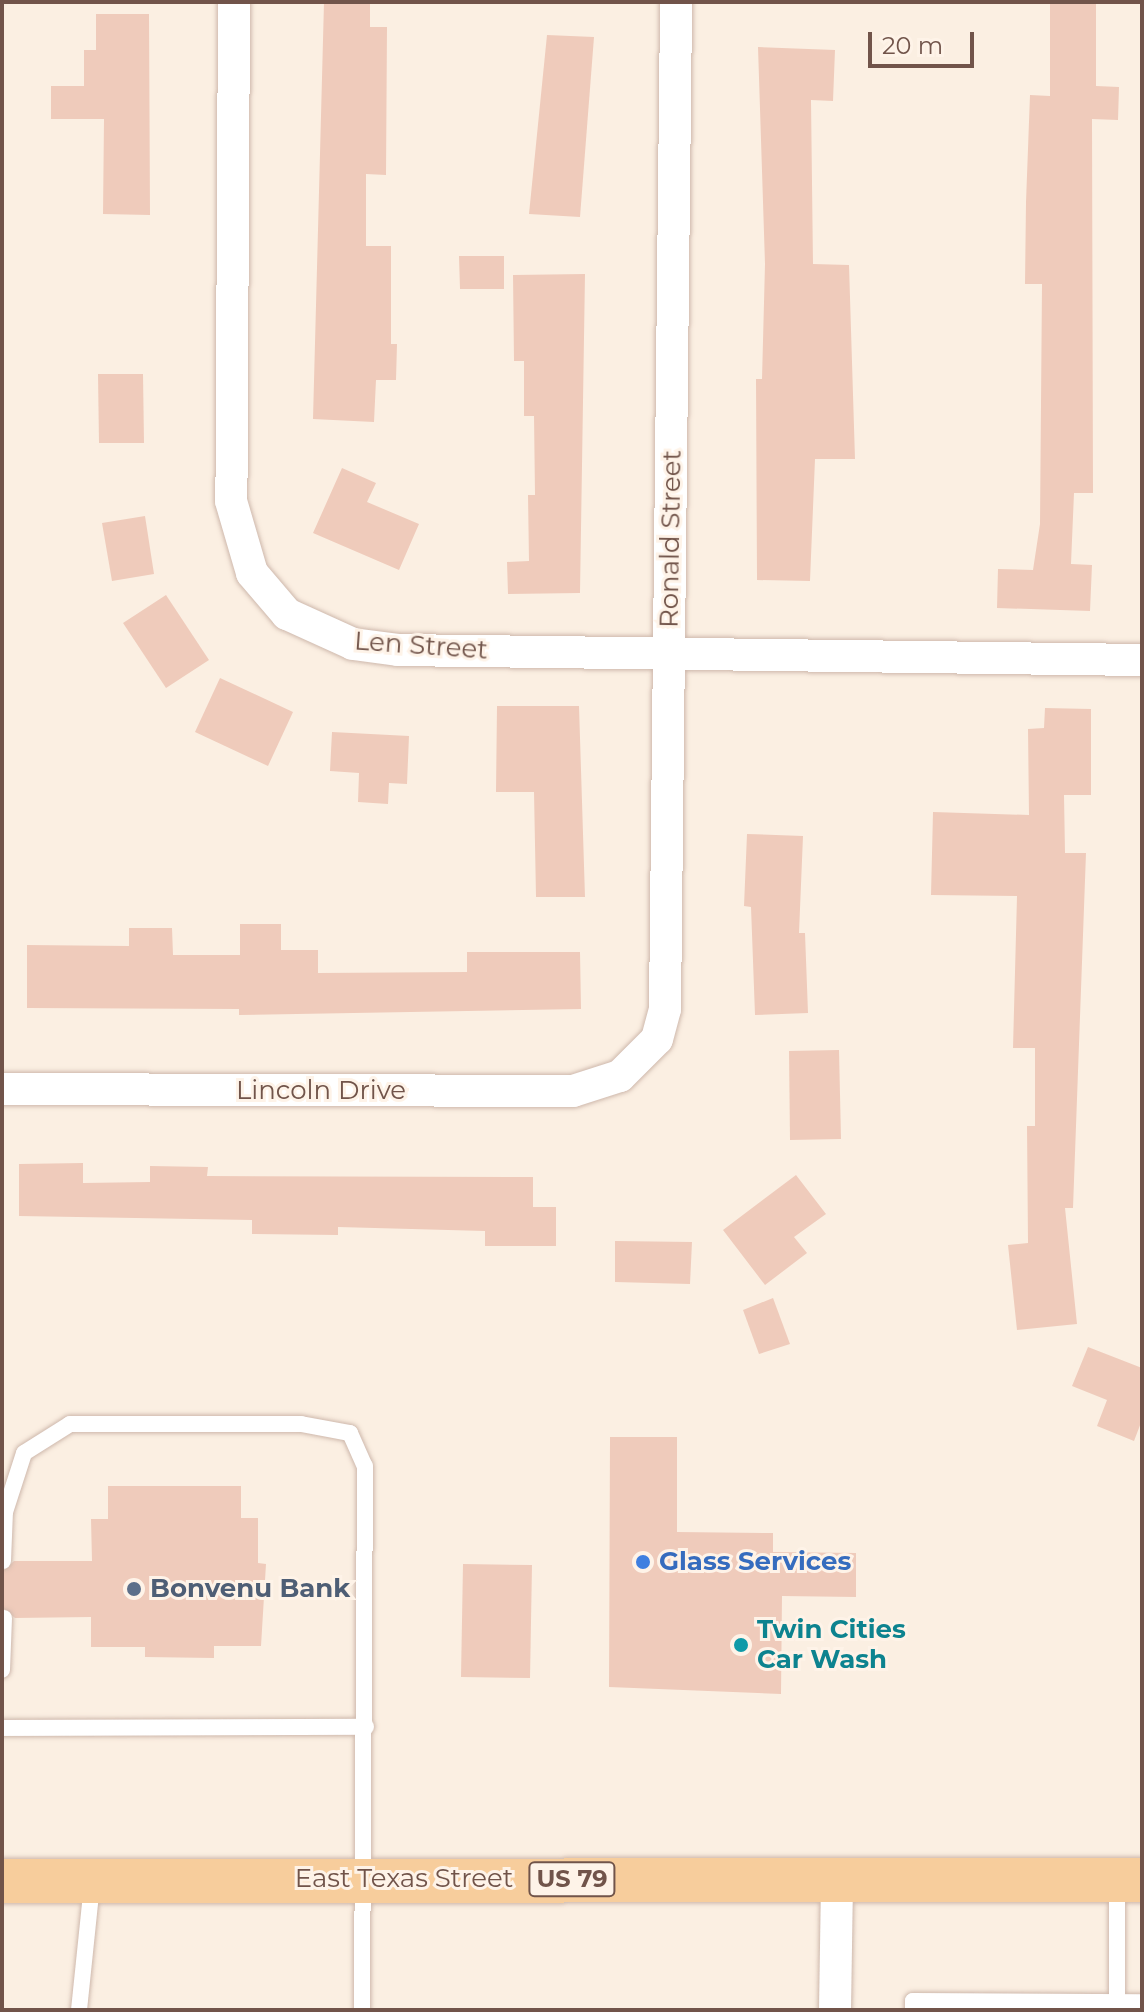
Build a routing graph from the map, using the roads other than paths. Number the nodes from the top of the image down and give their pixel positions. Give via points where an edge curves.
1 (234, 2) edge
2 (676, 2) edge
3 (670, 654) junction
4 (1142, 660) edge
5 (635, 1067) joint
6 (2, 1089) edge
7 (3, 1561) edge
8 (4, 1618) dead end
9 (2, 1670) edge
10 (366, 1727) junction
11 (2, 1728) edge
12 (364, 1878) junction
13 (92, 1880) junction
14 (837, 1880) junction
15 (1130, 1880) edge
16 (2, 1881) edge
17 (1142, 2002) edge
18 (1117, 2006) edge
19 (79, 2010) edge
20 (362, 2010) edge
21 (835, 2010) edge
22 (913, 2010) edge

1 - 3 street, Len Street via 231,501 243,553 266,594 313,630 353,644
2 - 3 street, Ronald Street
3 - 4 street, Len Street
3 - 5 street, Ronald Street via 665,1009 657,1039
5 - 6 street, Lincoln Drive via 599,1086 543,1093
7 - 10 lane via 5,1512 24,1453 70,1424 301,1424 350,1433 365,1466
8 - 9 lane
10 - 11 lane
10 - 12 lane
12 - 13 main road, East Texas Street / US 79
12 - 14 main road, East Texas Street / US 79
12 - 20 lane
13 - 16 main road, East Texas Street / US 79
13 - 19 lane
14 - 15 main road, East Texas Street / US 79
14 - 21 street
15 - 18 lane
17 - 18 lane
18 - 22 lane via 913,2001

